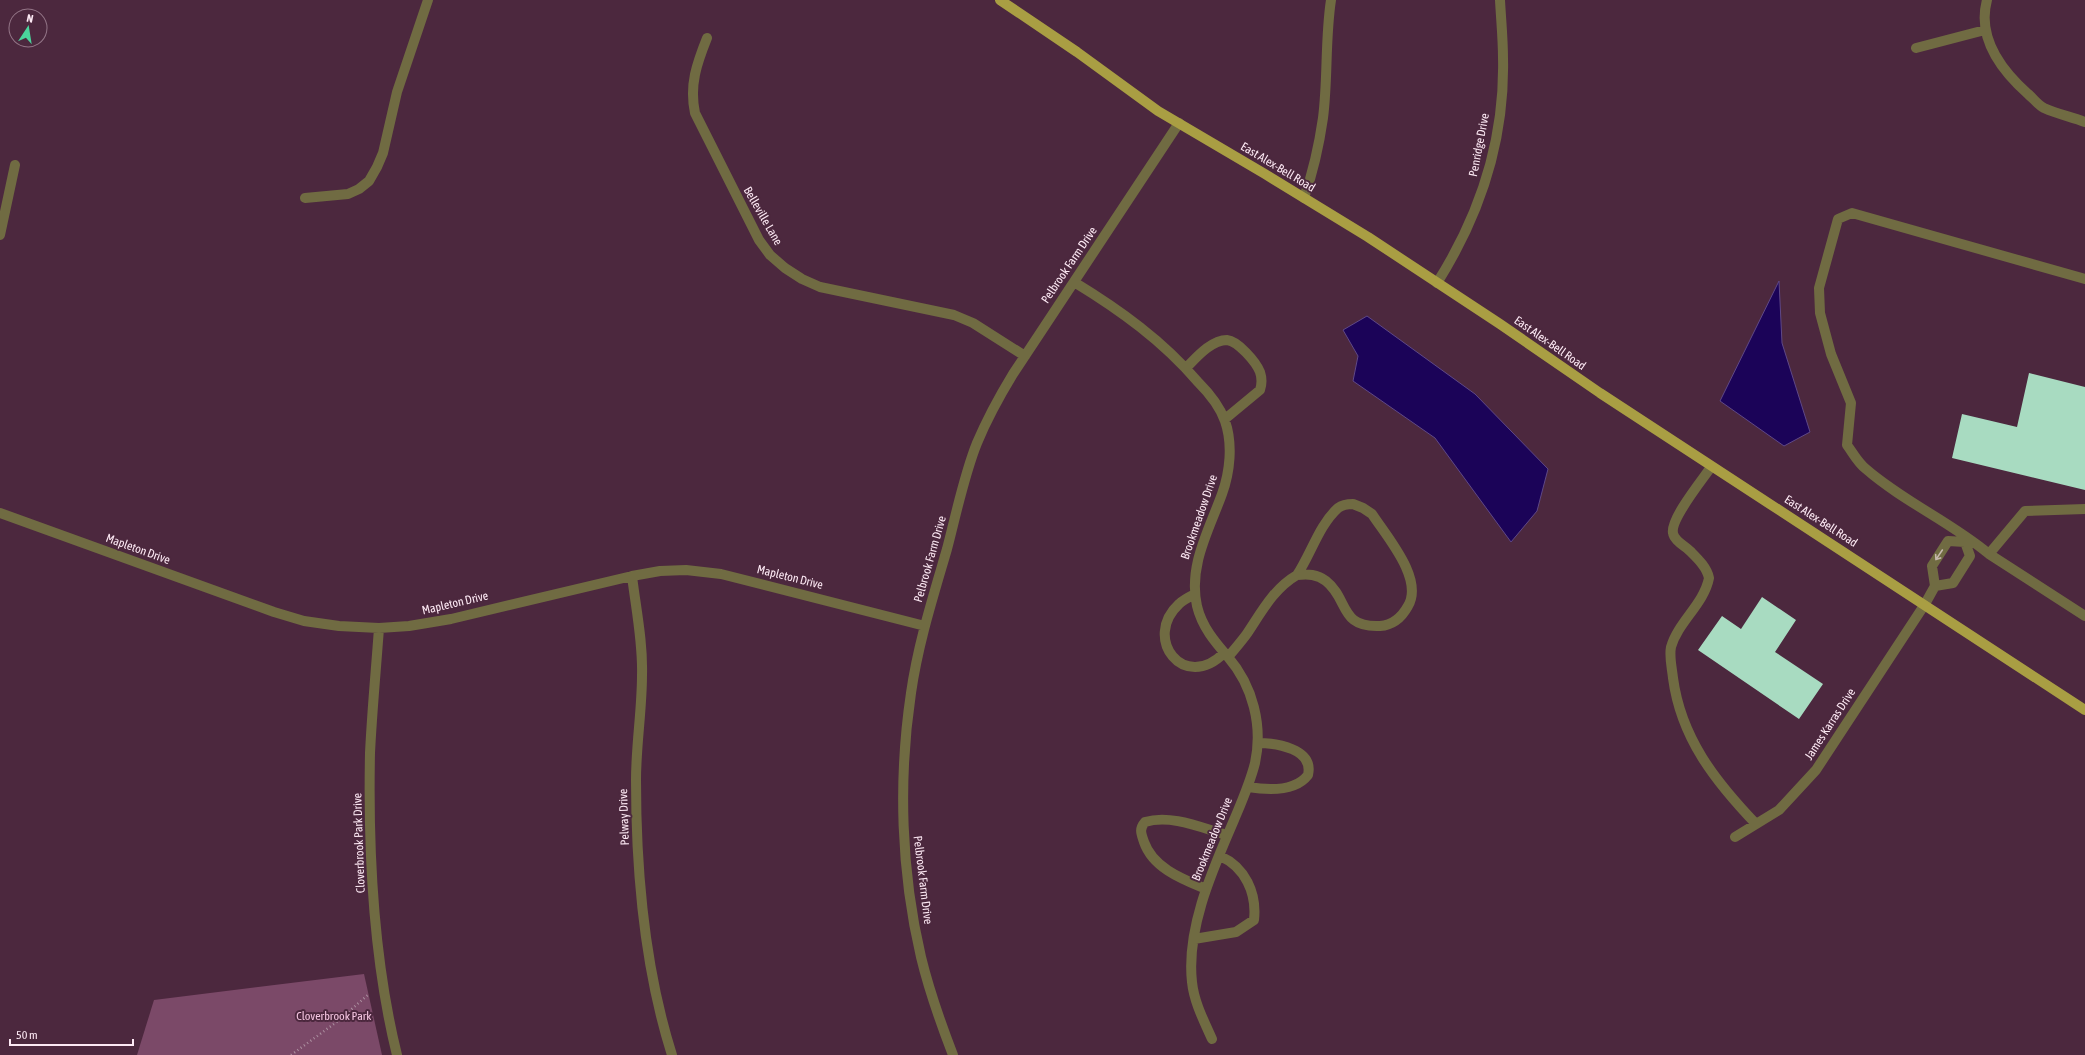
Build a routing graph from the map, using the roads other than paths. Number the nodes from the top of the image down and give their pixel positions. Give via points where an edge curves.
1 (428, 0) edge
2 (1000, 0) edge
3 (1331, 0) edge
4 (1500, 0) edge
5 (1987, 0) edge
6 (1985, 30) junction
7 (708, 38) dead end
8 (1916, 48) dead end
9 (2085, 122) edge
10 (1178, 123) junction
11 (15, 165) dead end
12 (305, 198) dead end
13 (1304, 198) junction
14 (0, 235) edge
15 (2085, 279) edge
16 (1074, 282) junction
17 (1437, 283) junction
18 (1025, 356) junction
19 (1186, 368) junction
20 (1224, 420) junction
21 (1711, 467) junction
22 (2085, 509) edge
23 (0, 513) edge
24 (1967, 539) junction
25 (1989, 554) junction
26 (1297, 575) junction
27 (632, 576) junction
28 (1935, 586) junction
29 (1195, 594) junction
30 (1925, 604) junction
31 (2085, 616) edge
32 (925, 626) junction
33 (379, 628) junction
34 (1226, 655) junction
35 (2085, 710) edge
36 (1258, 743) junction
37 (1248, 787) junction
38 (1756, 824) junction
39 (1227, 835) junction
40 (1734, 836) dead end
41 (1220, 856) junction
42 (1206, 889) junction
43 (1194, 939) junction
44 (1212, 1039) dead end
45 (397, 1055) edge
46 (672, 1055) edge
47 (953, 1055) edge

1 - 12 street via 397,92 383,153 369,181 348,194
2 - 10 main road, East Alex-Bell Road via 1077,52 1128,92
3 - 13 street via 1327,24 1323,118 1313,173
4 - 17 street, Penridge Drive via 1504,58 1496,142 1488,176 1476,209 1463,240
5 - 6 street
6 - 8 street
6 - 9 street via 1997,61 2043,108
7 - 18 street, Belleville Lane via 693,80 692,100 695,113 748,219 770,255 802,279 820,286 954,315 969,321
10 - 13 main road, East Alex-Bell Road
10 - 16 street, Pelbrook Farm Drive
11 - 14 street
13 - 17 main road, East Alex-Bell Road
15 - 24 street via 1852,213 1838,219 1818,288 1820,313 1831,354 1851,403 1847,445 1864,468
16 - 18 street, Pelbrook Farm Drive
16 - 19 street, Brookmeadow Drive via 1110,303 1137,323
17 - 21 main road, East Alex-Bell Road
18 - 32 street, Pelbrook Farm Drive via 993,408 976,445
19 - 20 street, Brookmeadow Drive via 1204,388
19 - 20 street via 1204,350 1226,340 1243,349 1260,371 1260,390
20 - 29 street, Brookmeadow Drive via 1230,454 1228,474 1195,569
21 - 30 main road, East Alex-Bell Road
21 - 38 street via 1674,524 1673,533 1676,539 1703,564 1709,578 1705,593 1671,647 1671,664 1686,730 1725,791
22 - 25 street via 2025,511
23 - 33 street, Mapleton Drive via 274,612 304,621
24 - 25 street
24 - 28 street via 1970,556 1953,583
24 -> 28 street via 1948,541 1932,566
25 - 31 street
26 - 26 street via 1308,574 1326,581 1347,613 1357,623 1369,626 1385,625 1397,620 1407,608 1413,592 1409,573 1372,514 1353,504 1338,508 1325,525
26 - 34 street via 1285,582 1266,603 1245,636
27 - 32 street, Mapleton Drive via 686,570 721,574
27 - 33 street, Mapleton Drive via 451,619
27 - 46 street, Pelway Drive via 642,668 636,778 640,889 650,961
28 - 30 street, James Karras Drive
29 - 34 street, Brookmeadow Drive via 1205,626
29 - 34 street via 1180,602 1173,610 1167,623 1167,649 1173,658 1188,667 1197,668 1207,666
30 - 35 main road, East Alex-Bell Road
30 - 38 street, James Karras Drive via 1816,770 1779,810
32 - 47 street, Pelbrook Farm Drive via 911,693 905,740 904,846 921,958
33 - 45 street, Cloverbrook Park Drive via 370,751 370,855 380,961
34 - 36 street, Brookmeadow Drive via 1245,682 1252,700
36 - 37 street, Brookmeadow Drive
36 - 37 street via 1285,745 1299,753 1308,762 1308,776 1298,783 1282,788
37 - 39 street, Brookmeadow Drive
38 - 40 street, James Karras Drive
39 - 41 street, Brookmeadow Drive
39 - 42 street via 1163,819 1145,822 1141,826 1140,832 1146,848 1154,860 1168,871
41 - 42 street, Brookmeadow Drive
41 - 43 street via 1238,867 1246,877 1255,910 1254,920 1236,932
42 - 43 street, Brookmeadow Drive via 1199,909
43 - 44 street, Brookmeadow Drive via 1191,960 1192,984

